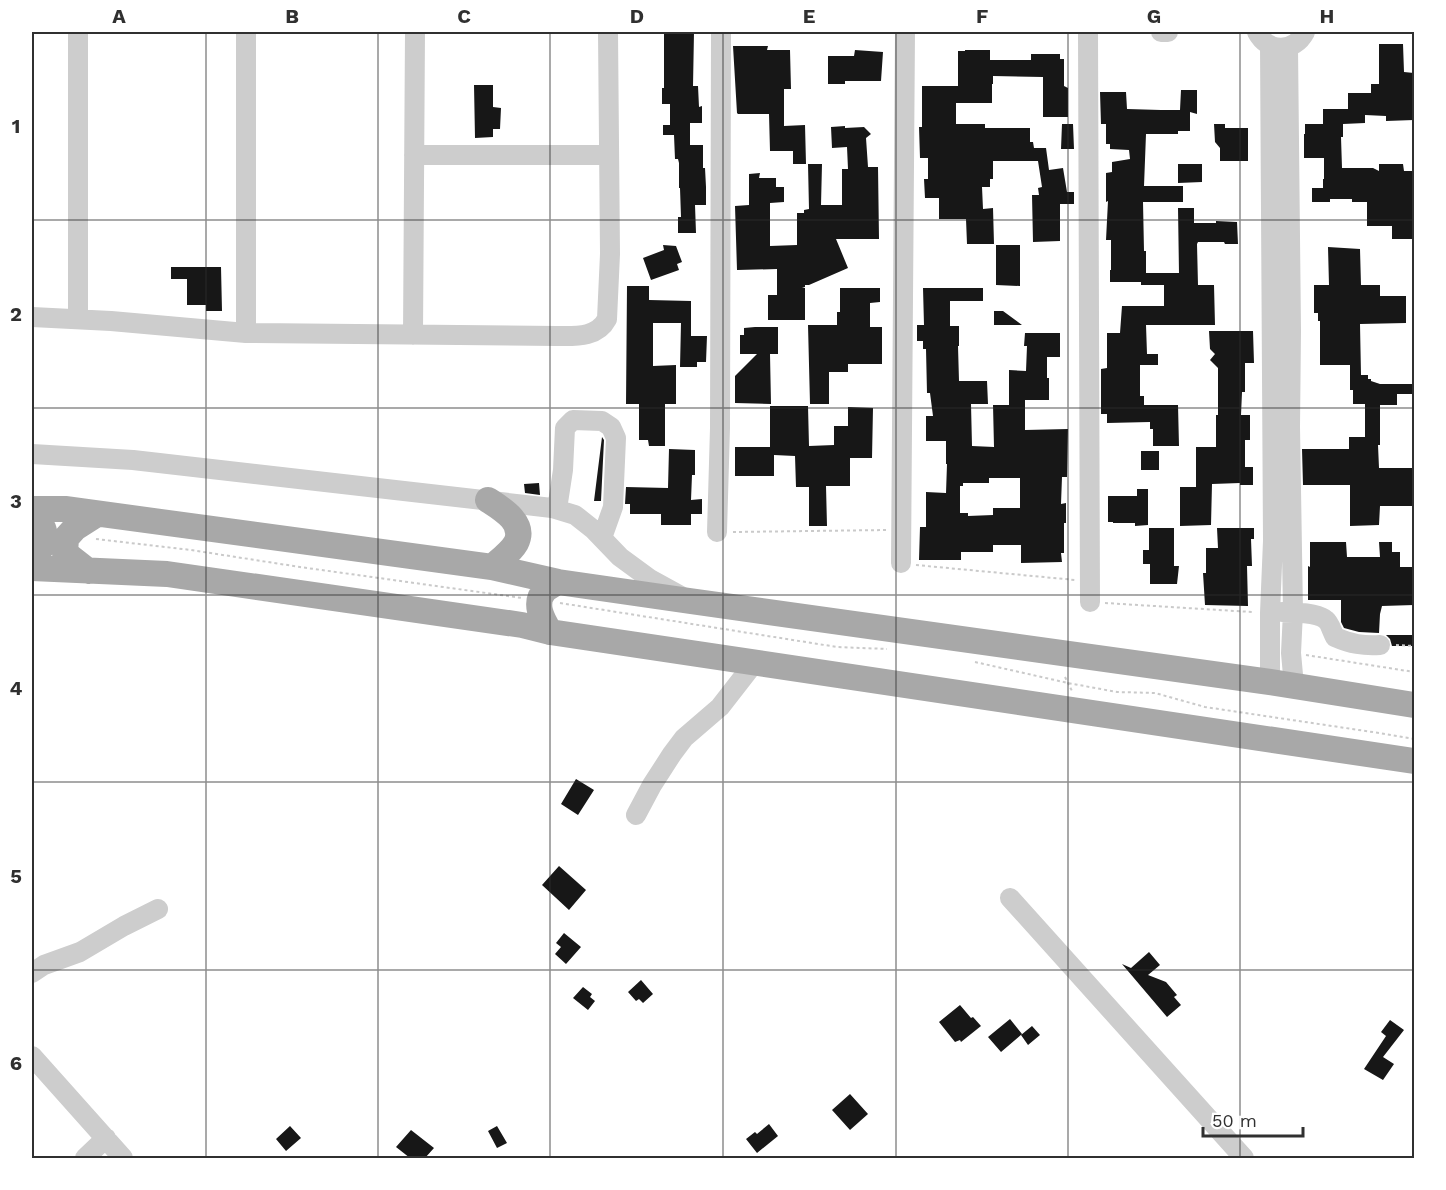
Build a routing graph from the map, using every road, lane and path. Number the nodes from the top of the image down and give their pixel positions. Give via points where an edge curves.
1 (78, 32) edge
2 (246, 32) edge
3 (415, 32) edge
4 (608, 32) edge
5 (721, 32) edge
6 (905, 32) edge
7 (1088, 32) edge
8 (1161, 32) edge
9 (1168, 32) edge
10 (1305, 32) edge
11 (1272, 41) edge
12 (414, 154) junction
13 (609, 156) junction
14 (32, 317) edge
15 (78, 319) junction
16 (1281, 331) junction
17 (246, 333) junction
18 (413, 335) junction
19 (32, 454) edge
20 (488, 500) junction
21 (32, 508) edge
22 (557, 509) junction
23 (32, 514) edge
24 (97, 514) junction
25 (901, 530) junction
26 (717, 532) joint
27 (66, 538) junction
28 (602, 538) junction
29 (32, 557) edge
30 (901, 563) joint
31 (492, 567) junction
32 (32, 568) edge
33 (88, 571) junction
34 (1089, 581) junction
35 (558, 582) junction
36 (539, 600) junction
37 (690, 601) junction
38 (1090, 602) joint
39 (1293, 612) junction
40 (1270, 613) junction
41 (550, 632) junction
42 (1380, 645) dead end
43 (893, 650) dead end
44 (1270, 650) junction
45 (1291, 653) junction
46 (972, 661) dead end
47 (755, 662) junction
48 (1414, 672) edge
49 (1282, 684) junction
50 (1414, 705) edge
51 (1414, 740) edge
52 (1414, 761) edge
53 (636, 815) dead end
54 (1010, 898) dead end
55 (158, 909) dead end
56 (32, 973) edge
57 (32, 1056) edge
58 (106, 1138) junction
59 (85, 1158) edge
60 (123, 1158) edge
61 (1244, 1158) edge

1 - 15 street
2 - 17 street
3 - 12 street
4 - 13 street
5 - 26 street
6 - 25 street
7 - 34 street
8 - 9 street
10 - 11 street via 1299,40
11 - 16 street
12 - 13 street
12 - 18 street
13 - 18 street via 609,265 604,325 577,336
14 - 15 street
15 - 17 street
16 - 39 street via 1290,427
16 - 40 street
17 - 18 street
19 - 20 street via 133,460
20 - 22 street
20 - 31 main road via 507,513 518,531 516,542
21 - 24 main road
22 - 28 street via 575,515
22 - 28 street via 565,428 573,420 602,421 611,426 616,438 613,507
23 - 29 main road via 43,527 44,537 37,555
24 - 27 main road
24 - 31 main road
25 - 26 path
25 - 30 street
27 - 33 main road via 65,553
27 - 36 path via 191,550
28 - 37 street via 650,579
30 - 34 path
31 - 35 main road
32 - 33 main road
33 - 41 main road via 167,574
34 - 38 street
35 - 36 main road via 545,590
35 - 37 main road
36 - 41 main road via 543,621
36 - 43 path via 837,647
37 - 49 main road
38 - 40 path
39 - 40 street
39 - 42 street via 1323,618 1335,637 1348,643
39 - 45 street
40 - 44 street
41 - 47 main road
44 - 45 street
44 - 49 street
45 - 48 path
45 - 49 street
46 - 51 path via 1117,692 1155,693 1205,707
47 - 52 main road
47 - 53 street via 720,707 684,738
49 - 50 main road
54 - 61 street
55 - 56 street via 80,952
57 - 58 street
58 - 59 street
58 - 60 street

